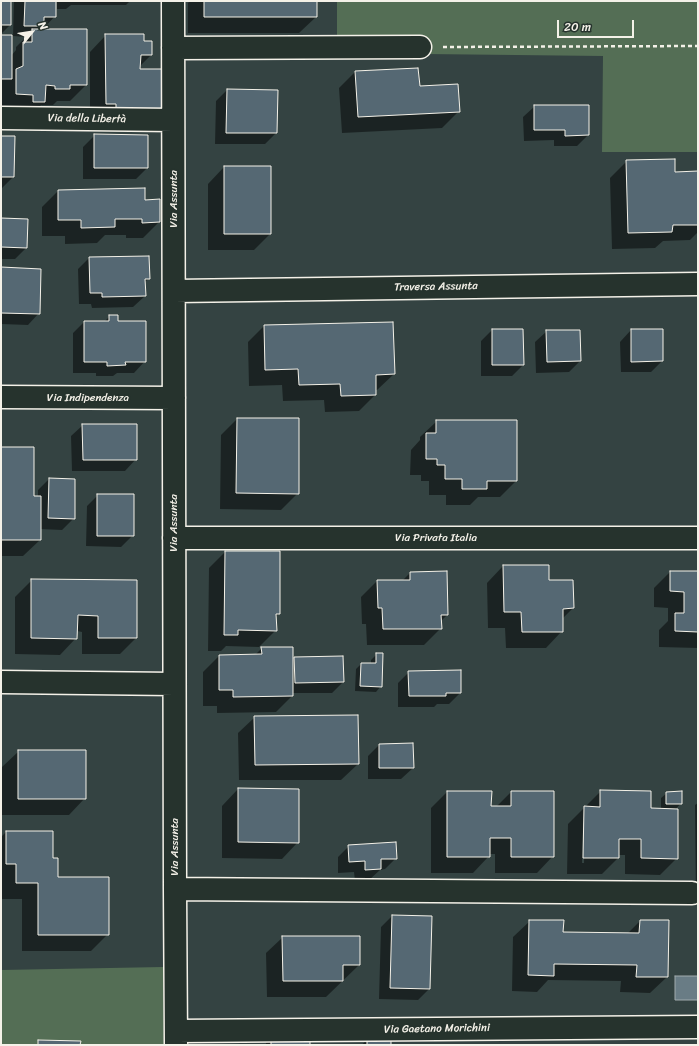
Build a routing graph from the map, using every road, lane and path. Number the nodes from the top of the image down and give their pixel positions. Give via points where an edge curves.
1 (173, 1) edge
2 (698, 46) edge
3 (420, 47) joint
4 (173, 48) junction
5 (1, 118) edge
6 (173, 120) junction
7 (698, 284) edge
8 (175, 290) junction
9 (1, 397) edge
10 (174, 398) junction
11 (174, 538) junction
12 (698, 538) edge
13 (1, 682) edge
14 (174, 684) junction
15 (175, 889) junction
16 (692, 893) dead end
17 (698, 1027) edge
18 (176, 1038) edge

1 - 4 street, Via Assunta
2 - 3 path
3 - 4 street
4 - 6 street, Via Assunta
5 - 6 street, Via della Libertà
6 - 8 street, Via Assunta
7 - 8 street, Traversa Assunta
8 - 10 street, Via Assunta
9 - 10 street, Via Indipendenza
10 - 11 street, Via Assunta
11 - 12 street, Via Privata Italia
11 - 14 street, Via Assunta
13 - 14 street
14 - 15 street, Via Assunta
15 - 16 street
15 - 18 street, Via Assunta
17 - 18 street, Via Gaetano Morichini

